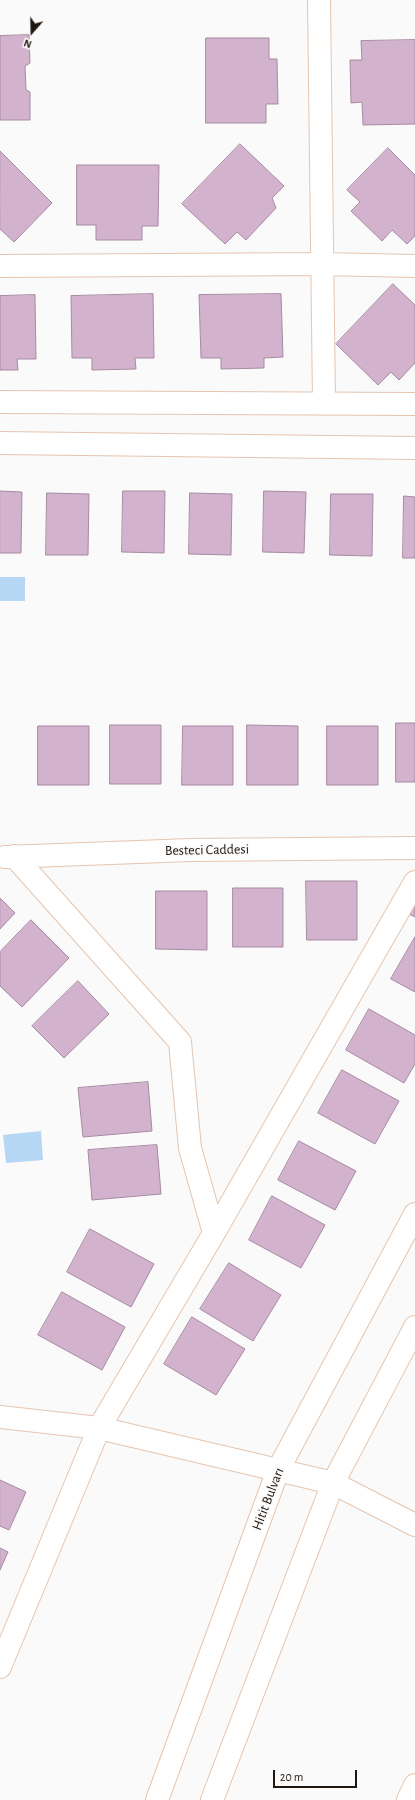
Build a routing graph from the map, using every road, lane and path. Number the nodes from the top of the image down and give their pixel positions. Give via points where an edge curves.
1 (319, 0) edge
2 (322, 264) junction
3 (0, 266) edge
4 (415, 266) edge
5 (0, 402) edge
6 (324, 404) junction
7 (415, 404) edge
8 (0, 443) edge
9 (415, 448) edge
10 (415, 848) edge
11 (7, 857) edge
12 (415, 882) edge
13 (415, 1214) edge
14 (214, 1233) junction
15 (415, 1327) edge
16 (0, 1417) edge
17 (99, 1428) junction
18 (278, 1470) junction
19 (333, 1483) junction
20 (415, 1525) edge
21 (0, 1667) edge
22 (415, 1785) edge
23 (157, 1800) edge
24 (212, 1800) edge
25 (408, 1800) edge

1 - 2 street
2 - 3 street
2 - 4 street
2 - 6 street
5 - 6 street
6 - 7 street
8 - 9 street
10 - 11 street, Besteci Caddesi via 190,850
11 - 14 street via 180,1042 190,1148
12 - 14 street
13 - 18 street, Hitit Bulvarı
14 - 17 street
15 - 19 street
16 - 17 street
17 - 18 street
17 - 21 street
18 - 19 street
18 - 23 street, Hitit Bulvarı
19 - 20 street
19 - 24 street
22 - 25 street

